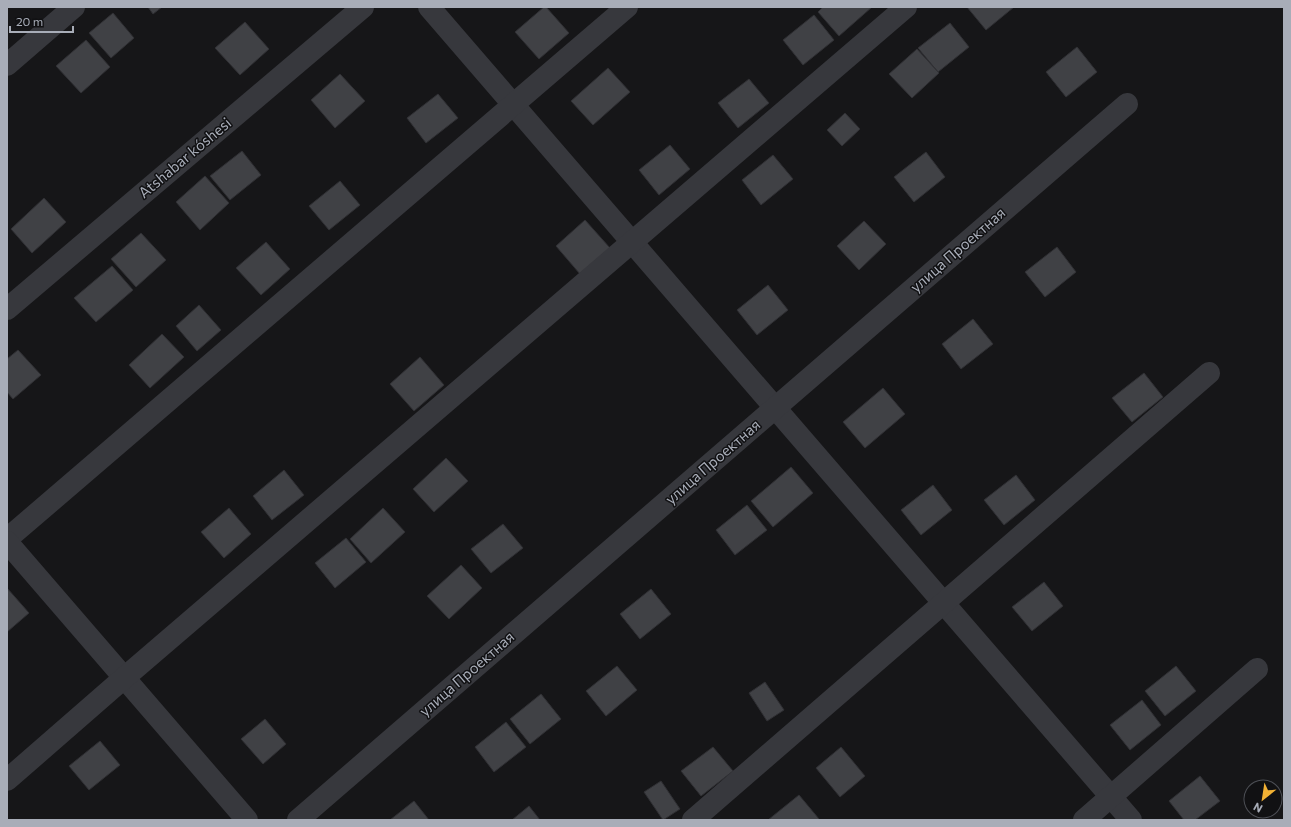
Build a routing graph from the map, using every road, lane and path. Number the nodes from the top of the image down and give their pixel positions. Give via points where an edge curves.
1 (74, 7) edge
2 (363, 7) edge
3 (428, 7) edge
4 (627, 7) edge
5 (906, 7) edge
6 (7, 65) edge
7 (1127, 104) dead end
8 (513, 105) junction
9 (632, 242) junction
10 (7, 309) edge
11 (1209, 373) dead end
12 (775, 408) junction
13 (7, 538) edge
14 (7, 542) edge
15 (944, 603) junction
16 (1257, 669) dead end
17 (124, 678) junction
18 (7, 780) edge
19 (1111, 796) junction
20 (247, 820) edge
21 (298, 820) edge
22 (693, 820) edge
23 (1084, 820) edge
24 (1131, 820) edge

1 - 6 street
2 - 10 street, Atshabar kóshesi
3 - 8 street
4 - 8 street
5 - 9 street
7 - 12 street, улица Проектная
8 - 9 street
8 - 13 street
9 - 12 street
9 - 17 street
11 - 15 street
12 - 15 street
12 - 21 street, улица Проектная
14 - 17 street
15 - 19 street
15 - 22 street
16 - 19 street
17 - 18 street
17 - 20 street
19 - 23 street
19 - 24 street

